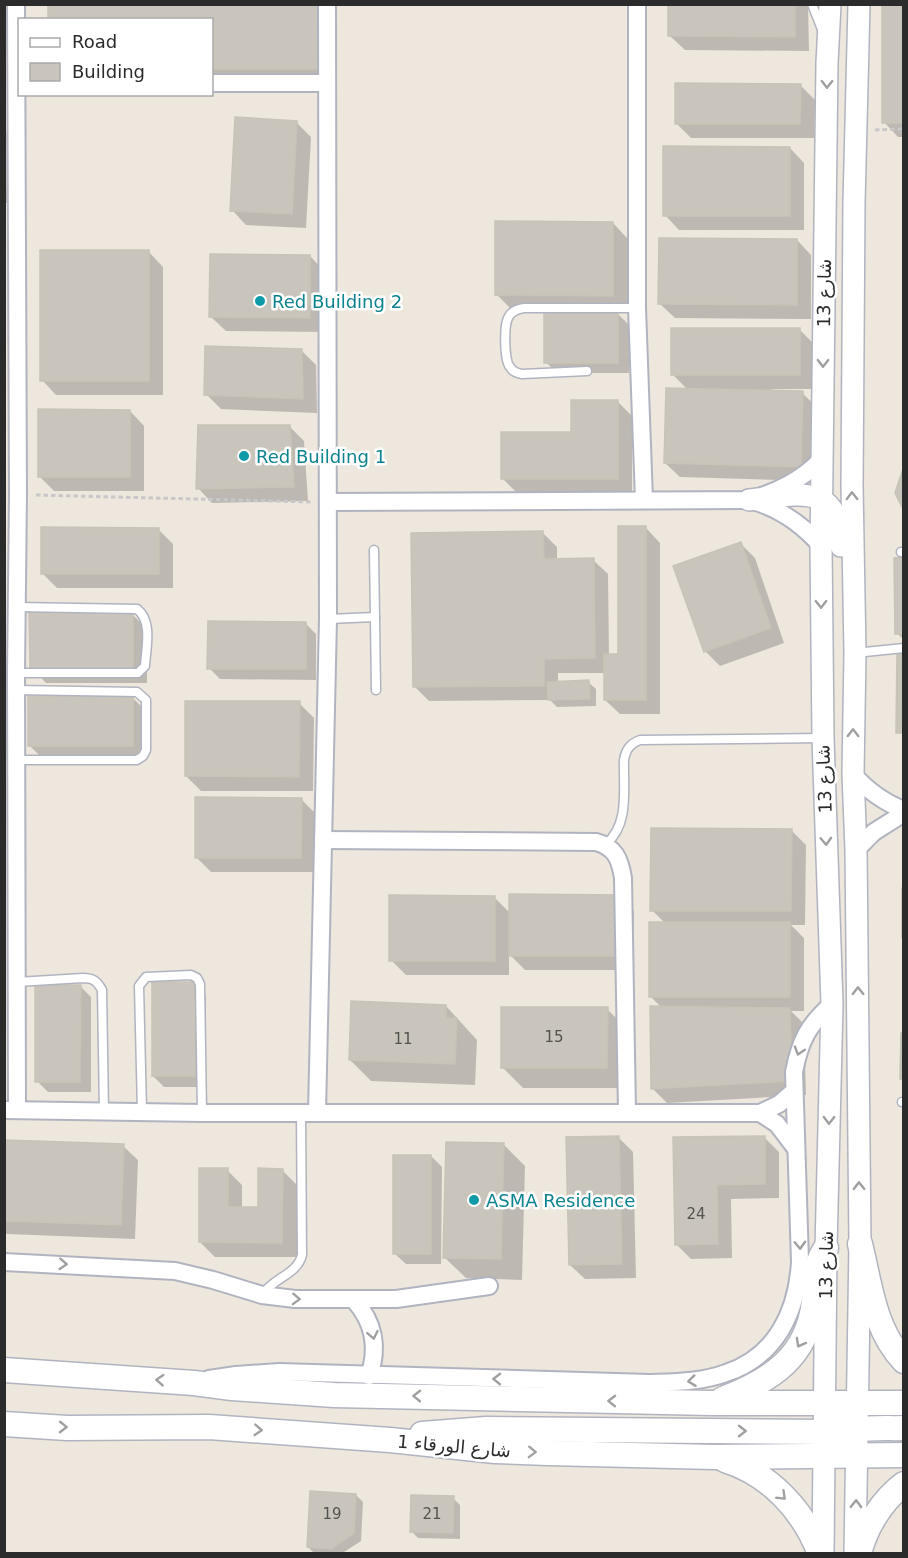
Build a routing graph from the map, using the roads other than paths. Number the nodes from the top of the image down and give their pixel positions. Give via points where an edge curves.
1 (16, 4) edge
2 (327, 4) edge
3 (637, 4) edge
4 (812, 4) edge
5 (830, 4) edge
6 (859, 4) edge
7 (828, 42) junction
8 (18, 83) edge
9 (213, 83) edge
10 (326, 83) junction
11 (637, 308) junction
12 (587, 371) dead end
13 (821, 460) junction
14 (11, 494) edge
15 (644, 500) junction
16 (749, 500) junction
17 (821, 500) junction
18 (328, 502) junction
19 (821, 546) junction
20 (374, 550) dead end
21 (18, 607) junction
22 (375, 617) junction
23 (328, 619) junction
24 (903, 648) edge
25 (855, 653) junction
26 (16, 681) junction
27 (376, 690) dead end
28 (823, 738) junction
29 (17, 760) junction
30 (853, 774) junction
31 (903, 812) edge
32 (323, 840) junction
33 (606, 844) junction
34 (856, 850) junction
35 (17, 982) junction
36 (832, 1004) junction
37 (794, 1091) junction
38 (11, 1110) edge
39 (104, 1112) junction
40 (627, 1112) junction
41 (142, 1113) junction
42 (202, 1113) junction
43 (309, 1113) junction
44 (760, 1113) junction
45 (796, 1149) junction
46 (860, 1244) junction
47 (826, 1248) junction
48 (4, 1262) edge
49 (489, 1286) dead end
50 (262, 1294) junction
51 (354, 1300) junction
52 (903, 1361) edge
53 (4, 1370) edge
54 (369, 1376) junction
55 (194, 1383) junction
56 (712, 1403) junction
57 (903, 1403) edge
58 (824, 1404) junction
59 (858, 1404) junction
60 (4, 1424) edge
61 (903, 1428) edge
62 (857, 1430) junction
63 (390, 1440) junction
64 (823, 1444) junction
65 (857, 1455) junction
66 (903, 1455) edge
67 (714, 1457) junction
68 (903, 1484) edge
69 (822, 1554) edge
70 (857, 1554) edge

1 - 8 street
2 - 10 street
3 - 11 street
4 - 7 lane
5 - 7 street, شارع 13
25 -> 6 street, شارع 13 via 852,485
7 -> 13 street, شارع 13
8 - 14 street
9 - 10 street
10 - 18 street
11 - 12 lane via 518,309 509,315 506,357 514,372
11 - 15 street
13 - 16 street via 788,486
13 - 17 street, شارع 13
14 - 21 street
15 - 16 street
15 - 18 street
16 - 17 street via 800,495
16 - 19 street via 789,517
17 - 19 street, شارع 13
17 - 25 street via 839,522 843,611
18 - 23 street
19 -> 28 street, شارع 13
20 - 22 lane
21 - 26 street
21 - 26 lane via 137,609 143,613 147,628 145,666 138,673
22 - 23 lane
22 - 27 lane
23 - 32 street
24 - 25 lane
30 -> 25 street, شارع 13
26 - 29 street
26 - 29 lane via 137,692 147,706 146,750 137,760
28 - 33 lane via 640,740 626,751 621,822
28 -> 36 street, شارع 13
29 - 35 street
30 - 31 street via 877,797
30 - 34 street, شارع 13
31 - 34 street
32 - 33 street
32 - 43 street
33 - 40 street via 616,853 623,878
46 -> 34 street, شارع 13
35 - 38 street
35 - 39 lane via 91,978 98,983 102,990
36 -> 37 street via 805,1034 794,1072
36 -> 47 street, شارع 13
37 - 44 street
37 - 45 street
38 - 39 street
39 - 41 street
40 - 43 street
40 - 44 street
41 - 42 street
41 - 42 lane via 139,986 146,977 191,975 200,984
42 - 43 street
43 - 50 lane via 302,1255 292,1271
44 - 45 street via 777,1124
45 -> 54 street via 799,1286 780,1331 751,1362 727,1373 681,1382
46 - 52 main road via 882,1329
46 - 59 street, شارع 13
47 -> 56 main road via 816,1270 812,1316 794,1353 785,1365 760,1383
47 - 58 street, شارع 13
48 -> 50 street via 175,1271
49 - 51 street via 396,1299
50 -> 51 street
51 -> 54 street via 372,1329 375,1353
55 -> 53 main road
54 - 55 street via 257,1373
56 -> 55 main road via 334,1395
56 - 58 main road
57 - 59 main road
58 - 59 main road
58 - 64 street, شارع 13
59 - 62 street, شارع 13
59 - 64 main road
60 -> 63 main road, شارع الورقاء 1 via 67,1428 209,1427
61 - 62 main road
62 - 64 main road
62 - 65 street, شارع 13
63 -> 64 main road via 486,1429
63 -> 67 main road, شارع الورقاء 1 via 495,1451
64 - 65 main road, شارع الورقاء 1
64 - 67 main road, شارع الورقاء 1
64 - 69 street, شارع 13
65 - 66 main road, شارع الورقاء 1
70 -> 65 street, شارع 13
67 -> 69 main road via 751,1472 783,1495
68 - 70 main road via 876,1515

